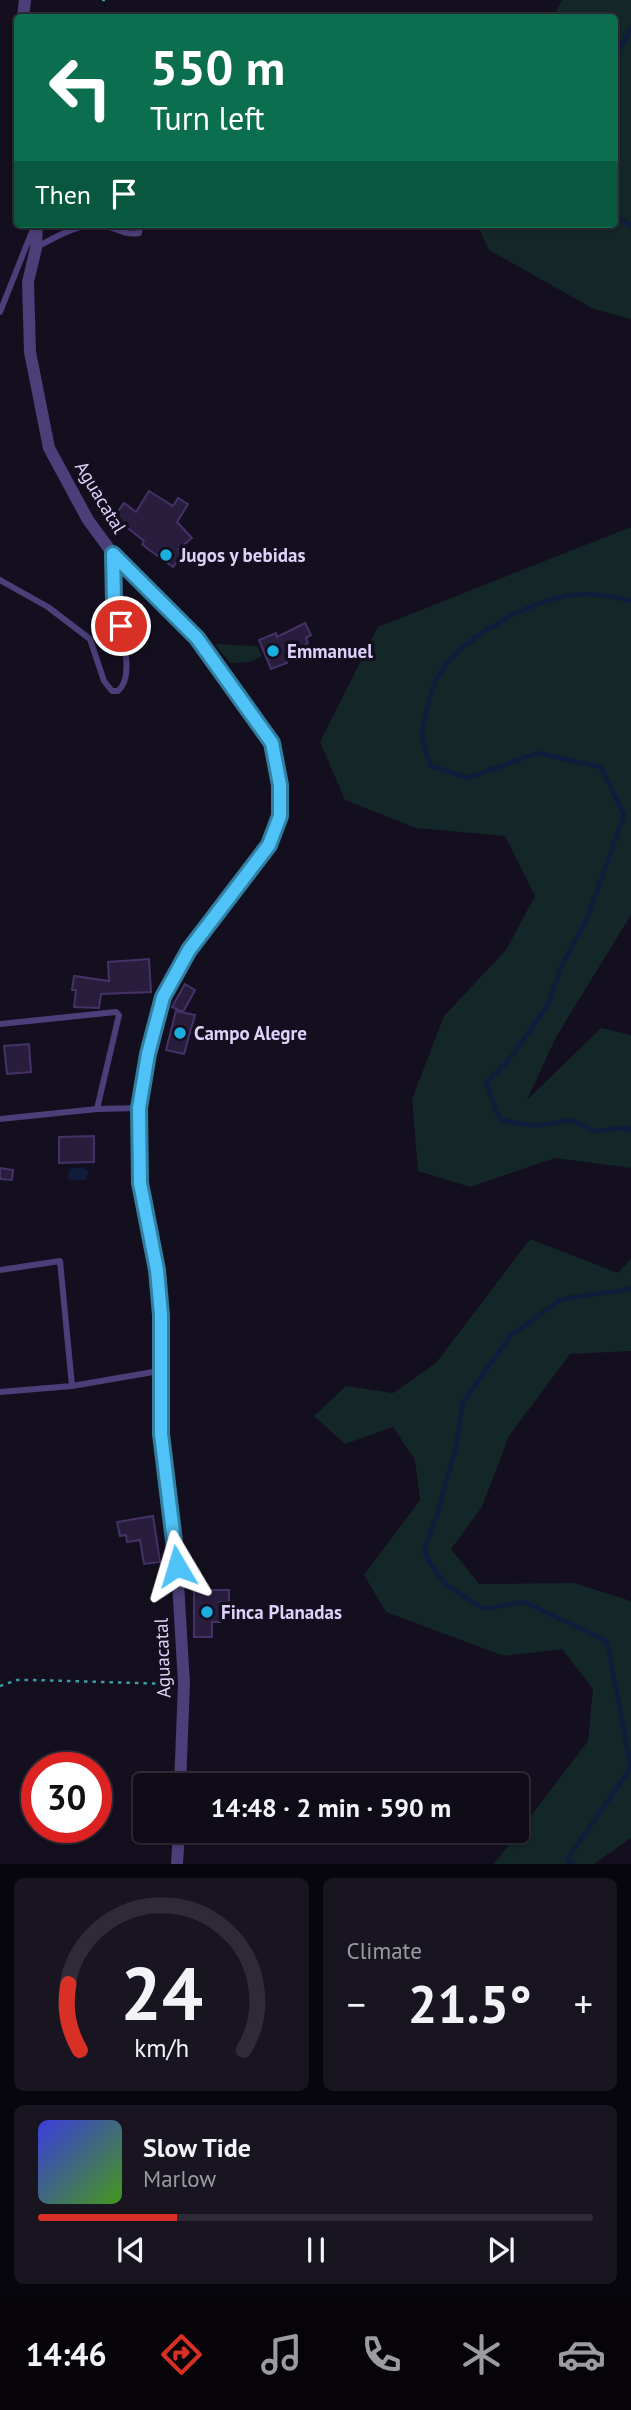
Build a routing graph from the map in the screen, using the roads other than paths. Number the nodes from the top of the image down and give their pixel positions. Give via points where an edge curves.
1 (34, 228) edge
2 (36, 228) edge
3 (76, 228) edge
4 (109, 228) edge
5 (140, 228) edge
6 (36, 248) junction
7 (0, 312) edge
8 (113, 554) junction
9 (0, 580) edge
10 (0, 1024) edge
11 (139, 1108) junction
12 (97, 1109) junction
13 (0, 1119) edge
14 (0, 1270) edge
15 (159, 1371) junction
16 (72, 1386) junction
17 (0, 1392) edge
18 (180, 1773) edge
19 (178, 1843) edge
20 (177, 1864) edge

1 - 7 lane
2 - 6 street, Aguacatal
3 - 6 lane
4 - 5 lane via 129,235 139,233
6 - 8 street, Aguacatal via 28,282 30,352 50,449 88,520
8 - 9 lane via 114,601 127,650 124,684 118,691 104,681 90,639 48,607
8 - 11 street, Aguacatal via 197,638 272,743 280,785 280,816 269,845 189,950 163,997
10 - 12 lane via 116,1012 119,1015
11 - 12 lane
11 - 15 street, Aguacatal via 140,1183 161,1315
12 - 13 lane
14 - 16 lane via 60,1261
15 - 16 lane
15 - 18 street, Aguacatal via 184,1684
16 - 17 lane
19 - 20 street

